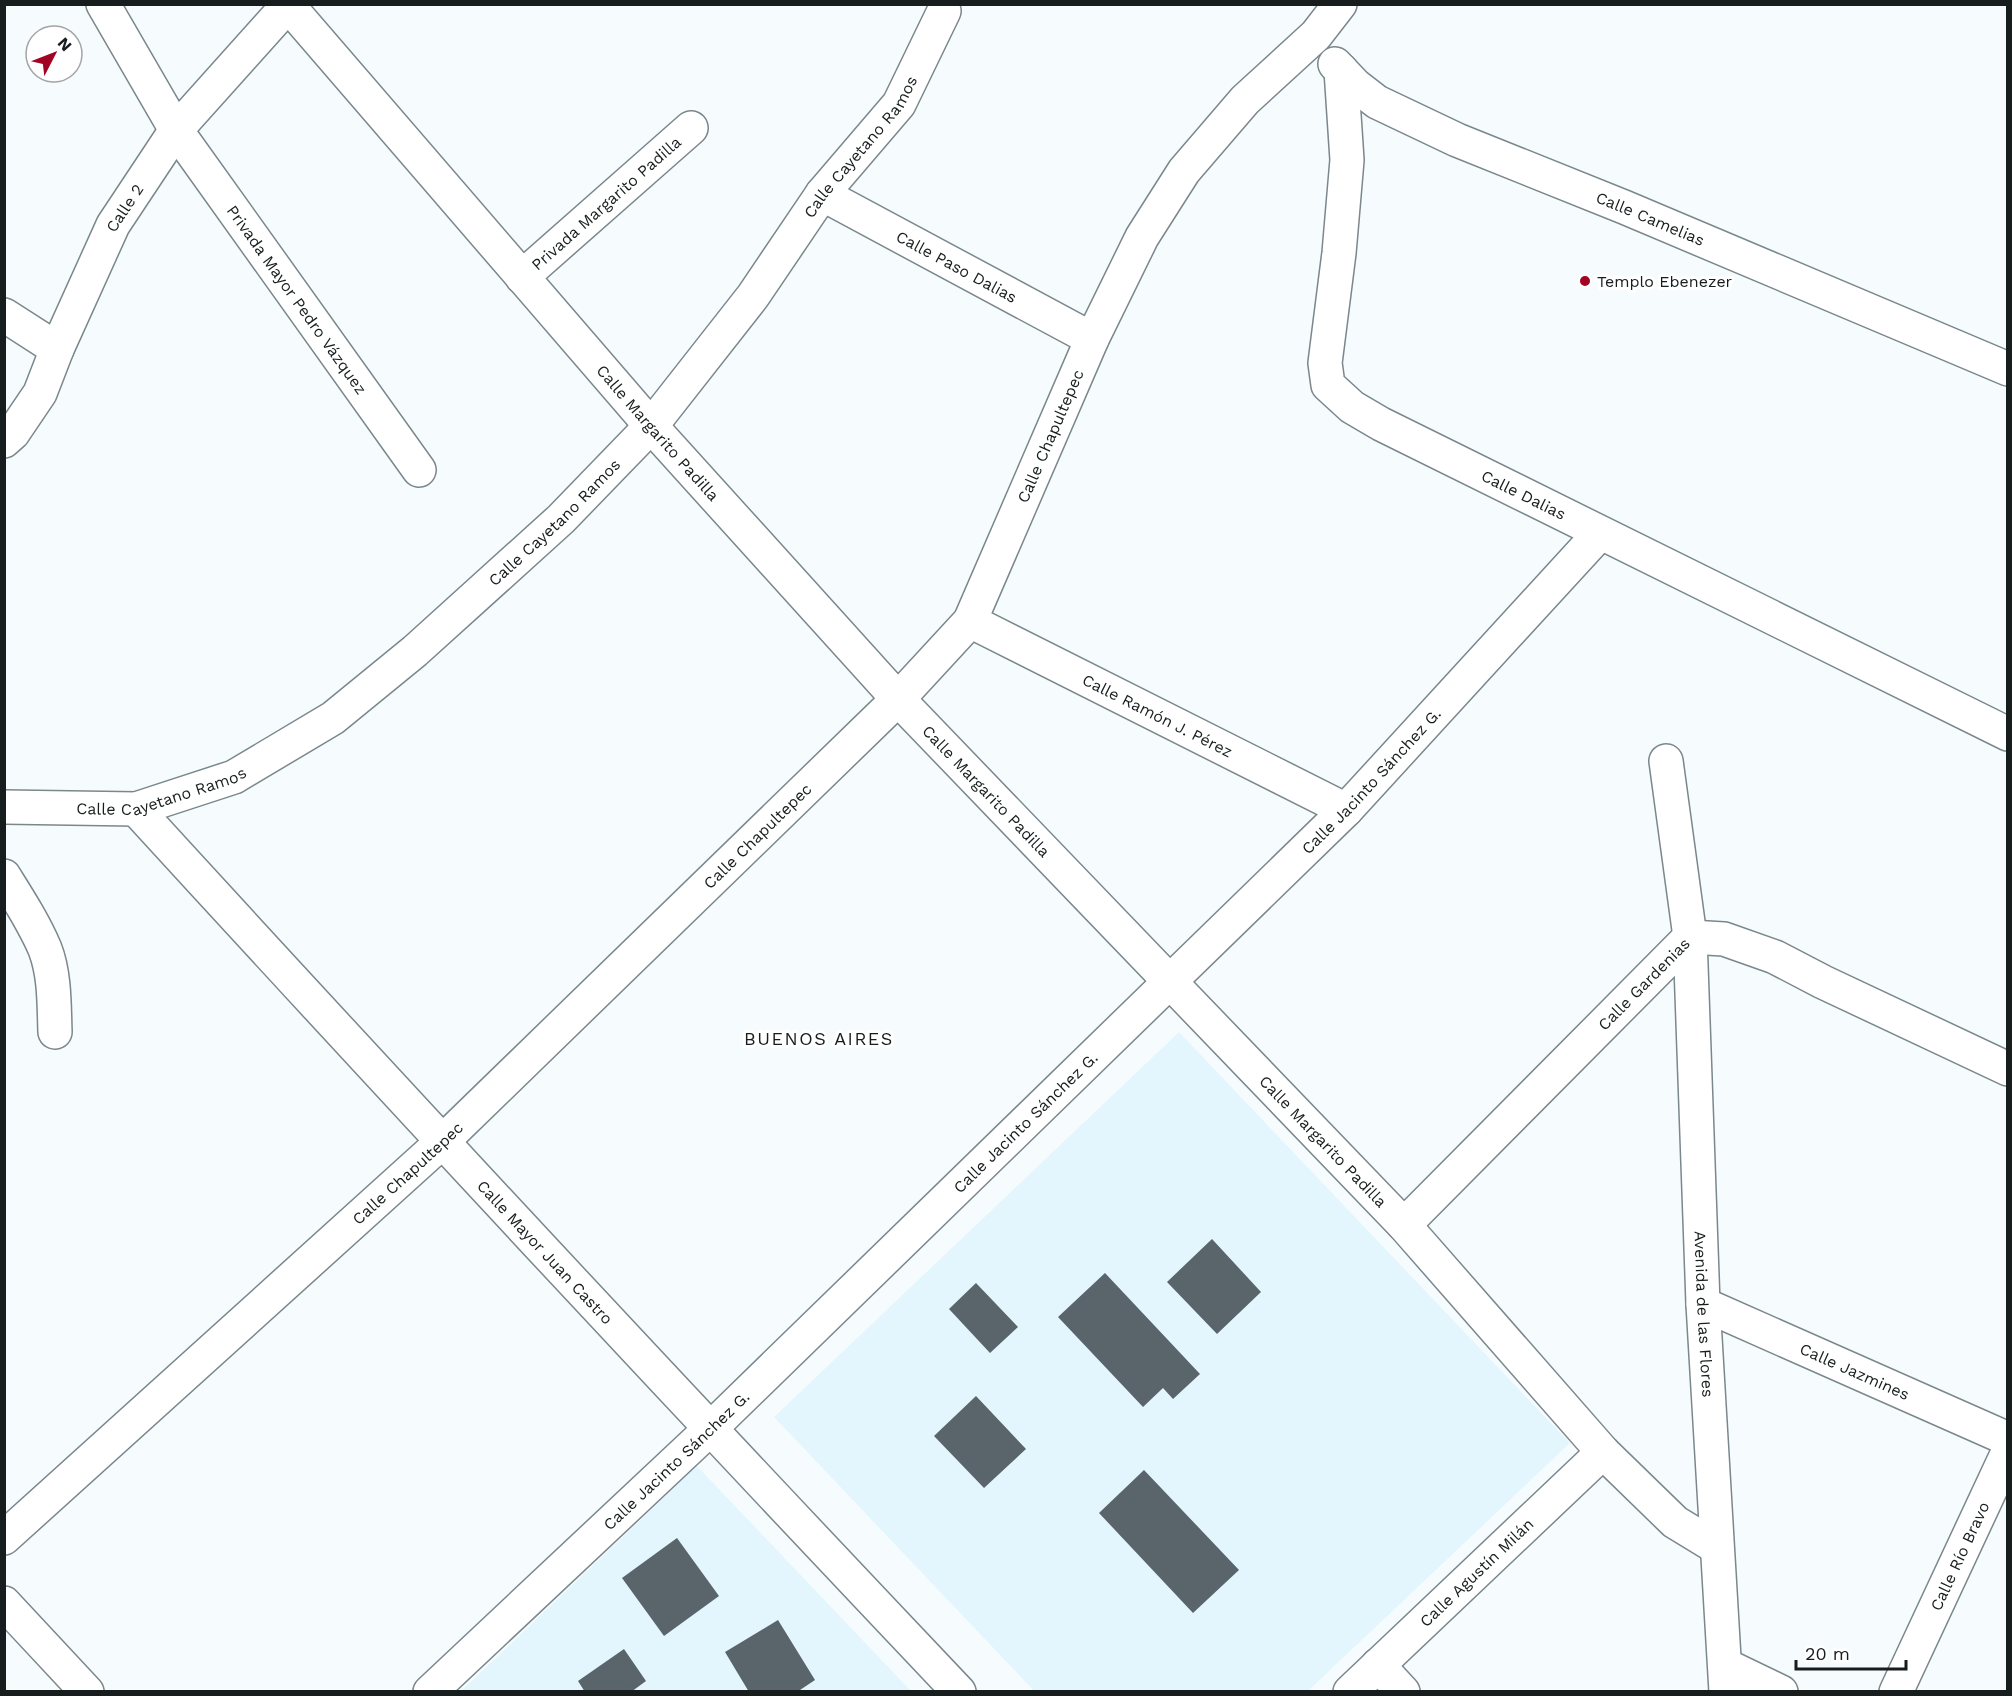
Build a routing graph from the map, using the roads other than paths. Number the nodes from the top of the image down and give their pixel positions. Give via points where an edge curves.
1 (103, 4) edge
2 (1340, 4) edge
3 (288, 5) edge
4 (944, 11) dead end
5 (1316, 35) junction
6 (1341, 70) junction
7 (691, 128) dead end
8 (176, 130) junction
9 (822, 194) junction
10 (522, 277) junction
11 (4, 315) edge
12 (1092, 339) junction
13 (57, 349) junction
14 (2007, 369) edge
15 (651, 426) junction
16 (4, 441) edge
17 (419, 470) dead end
18 (1600, 533) junction
19 (970, 621) junction
20 (898, 699) junction
21 (2007, 734) edge
22 (1666, 761) dead end
23 (4, 807) edge
24 (136, 809) junction
25 (1346, 810) junction
26 (4, 876) edge
27 (1690, 937) junction
28 (1168, 981) junction
29 (55, 1032) dead end
30 (2007, 1069) edge
31 (442, 1142) junction
32 (1404, 1225) junction
33 (1703, 1304) junction
34 (710, 1429) junction
35 (2007, 1439) edge
36 (1603, 1452) junction
37 (2007, 1452) edge
38 (4, 1538) edge
39 (1716, 1547) junction
40 (4, 1603) edge
41 (1378, 1665) junction
42 (1726, 1678) edge
43 (87, 1692) edge
44 (430, 1692) edge
45 (959, 1692) edge
46 (1350, 1692) edge
47 (1403, 1692) edge
48 (1781, 1692) edge
49 (1896, 1692) edge

1 - 8 street, Privada Mayor Pedro Vázquez
2 - 5 street, Calle Chapultepec
3 - 8 street, Calle 2
3 - 10 street, Calle Margarito Padilla
4 - 9 street, Calle Cayetano Ramos via 899,104
5 - 6 street, Calle Camelias
5 - 12 street, Calle Chapultepec via 1245,100 1184,171 1142,237
6 - 14 street, Calle Camelias via 1377,102 1457,140
6 - 18 street, Calle Dalias via 1347,160 1324,363 1328,385 1352,408 1381,424
7 - 10 street, Privada Margarito Padilla
8 - 13 street, Calle 2 via 113,225
8 - 17 street, Privada Mayor Pedro Vázquez
9 - 12 street, Calle Paso Dalias
9 - 15 street, Calle Cayetano Ramos via 753,296
10 - 15 street, Calle Margarito Padilla
11 - 13 street
12 - 19 street, Calle Chapultepec
13 - 16 street, Calle 2 via 40,393
15 - 20 street, Calle Margarito Padilla
15 - 24 street, Calle Cayetano Ramos via 561,519 415,651 333,718 234,777
18 - 21 street, Calle Dalias
18 - 25 street, Calle Jacinto Sánchez G.
19 - 20 street, Calle Chapultepec
19 - 25 street, Calle Ramón J. Pérez
20 - 28 street, Calle Margarito Padilla
20 - 31 street, Calle Chapultepec
22 - 27 street, Avenida de las Flores
23 - 24 street, Calle Cayetano Ramos
24 - 31 street, Calle Mayor Juan Castro
25 - 28 street, Calle Jacinto Sánchez G.
26 - 29 street via 45,951 53,988
27 - 30 street, Calle Gardenias via 1724,939 1775,957
27 - 32 street, Calle Gardenias
27 - 33 street, Avenida de las Flores
28 - 32 street, Calle Margarito Padilla
28 - 34 street, Calle Jacinto Sánchez G.
31 - 34 street, Calle Mayor Juan Castro
31 - 38 street, Calle Chapultepec
32 - 36 street, Calle Margarito Padilla
33 - 35 street, Calle Jazmines
33 - 39 street, Avenida de las Flores
34 - 44 street, Calle Jacinto Sánchez G.
34 - 45 street, Calle Mayor Juan Castro
36 - 39 street, Calle Margarito Padilla via 1675,1521
36 - 41 street, Calle Agustín Milán
37 - 49 street, Calle Río Bravo
39 - 42 street, Avenida de las Flores
40 - 43 street
41 - 46 street, Calle Agustín Milán
41 - 47 street
42 - 48 street

